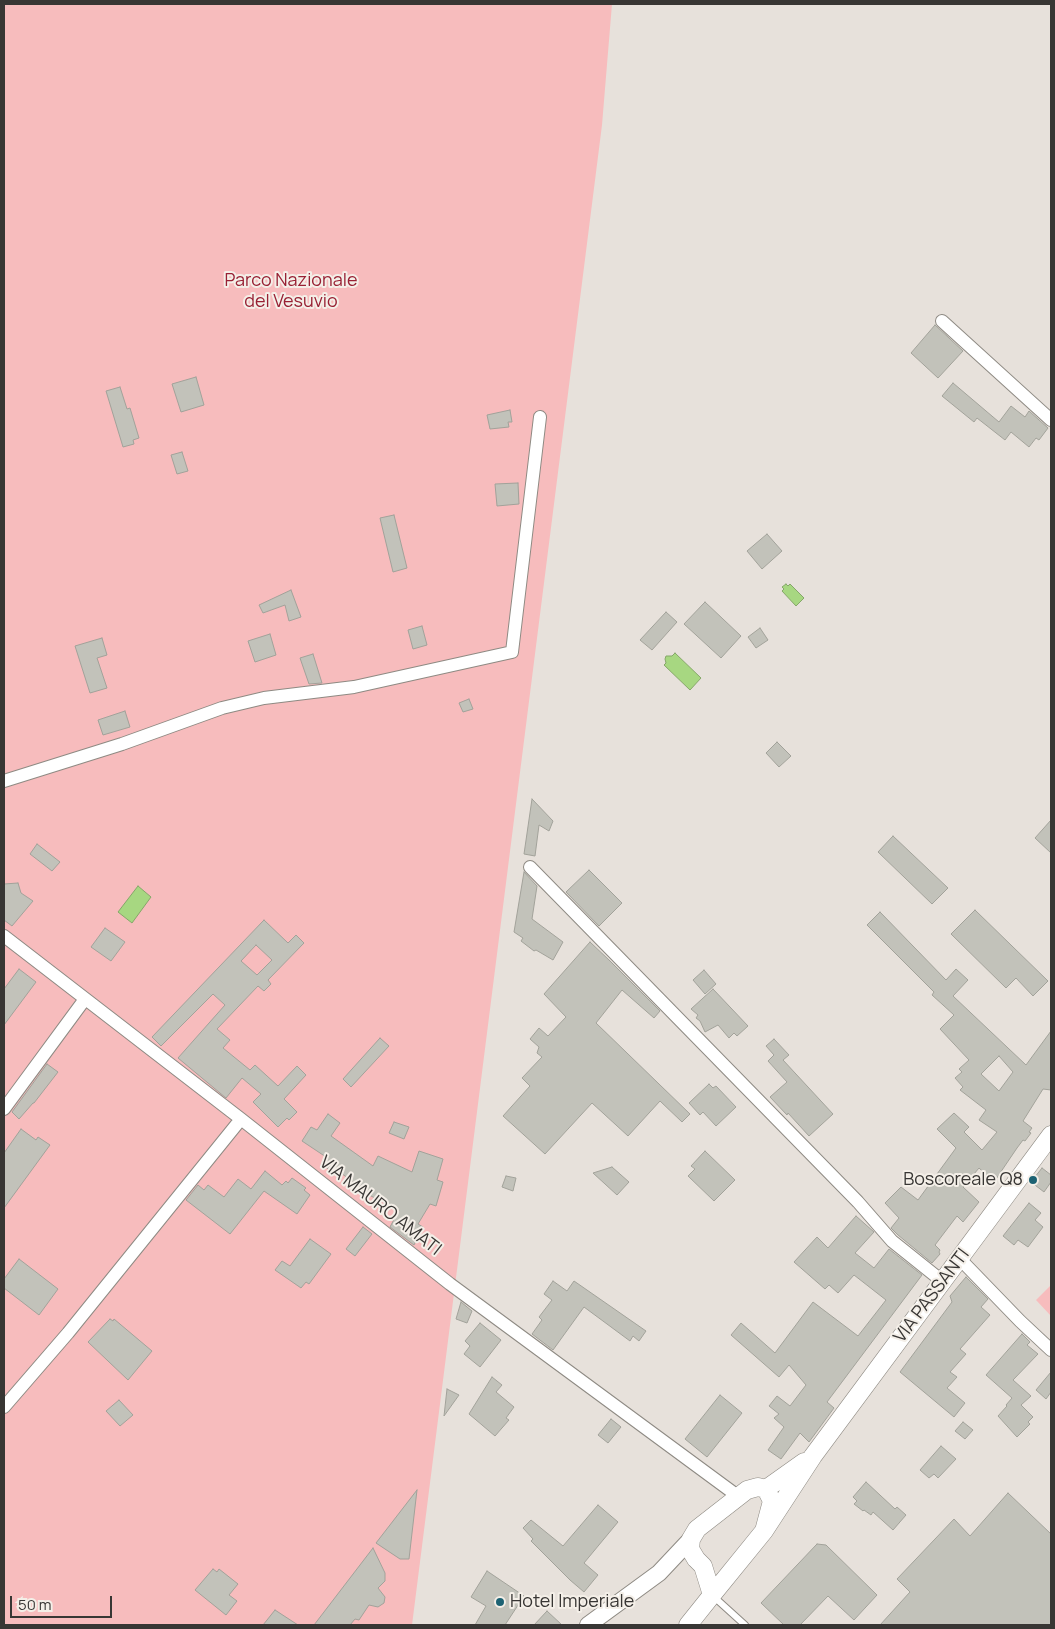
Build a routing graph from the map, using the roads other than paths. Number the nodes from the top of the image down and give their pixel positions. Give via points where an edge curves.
1 (942, 321) dead end
2 (540, 417) dead end
3 (1051, 420) edge
4 (4, 781) edge
5 (530, 867) dead end
6 (4, 936) edge
7 (85, 1000) junction
8 (4, 1109) edge
9 (241, 1119) junction
10 (1051, 1135) edge
11 (960, 1259) junction
12 (942, 1281) junction
13 (1051, 1350) edge
14 (4, 1407) edge
15 (813, 1456) junction
16 (766, 1489) junction
17 (739, 1497) junction
18 (764, 1531) junction
19 (691, 1539) junction
20 (748, 1552) junction
21 (699, 1562) junction
22 (659, 1573) junction
23 (712, 1595) junction
24 (588, 1625) edge
25 (688, 1625) edge
26 (745, 1625) edge

1 - 3 street
2 - 4 street via 512,652 354,687 264,698 222,708
5 - 12 street via 858,1202 892,1241
6 - 7 street, VIA MAURO AMATI
7 - 8 street
7 - 9 street, VIA MAURO AMATI
9 - 14 street
9 - 17 street, VIA MAURO AMATI via 450,1284
10 - 11 main road, VIA PASSANTI
11 - 12 main road, VIA PASSANTI
11 - 13 street
12 - 15 main road, VIA PASSANTI
15 - 16 main road, VIA PASSANTI
15 - 18 main road, VIA PASSANTI
16 - 17 main road, VIA PASSANTI via 747,1490
16 - 18 main road, VIA PASSANTI via 772,1501
17 - 19 main road, VIA PASSANTI via 697,1529
18 - 20 main road, VIA PASSANTI
19 - 21 main road via 690,1549
19 - 22 street
20 - 21 main road, VIA PASSANTI via 721,1567
20 - 23 main road, VIA PASSANTI
21 - 22 street
21 - 23 main road
22 - 24 street
23 - 25 main road, VIA PASSANTI
23 - 26 lane

